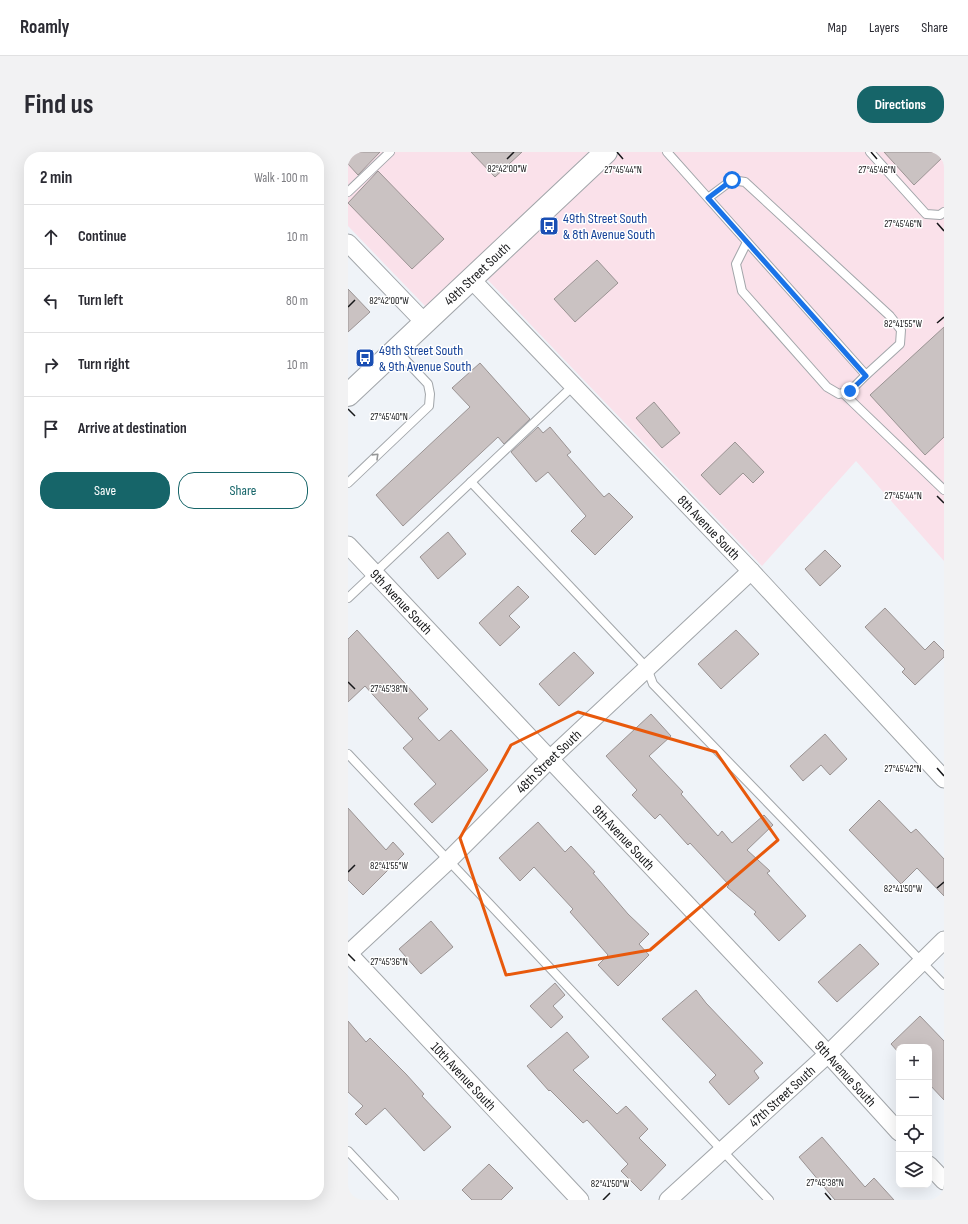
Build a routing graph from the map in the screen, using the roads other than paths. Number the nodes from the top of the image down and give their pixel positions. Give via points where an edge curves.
1 (390, 152) edge
2 (606, 152) edge
3 (667, 152) edge
4 (870, 152) edge
5 (348, 192) edge
6 (708, 198) junction
7 (944, 212) edge
8 (747, 242) junction
9 (348, 243) edge
10 (471, 279) junction
11 (425, 323) junction
12 (396, 350) junction
13 (866, 376) junction
14 (573, 386) junction
15 (843, 393) junction
16 (348, 395) edge
17 (471, 482) junction
18 (348, 483) edge
19 (944, 490) edge
20 (348, 545) edge
21 (751, 571) junction
22 (375, 573) junction
23 (348, 598) edge
24 (647, 668) junction
25 (348, 754) edge
26 (550, 759) junction
27 (944, 779) edge
28 (449, 860) junction
29 (944, 940) edge
30 (348, 953) edge
31 (922, 961) junction
32 (944, 985) edge
33 (828, 1054) junction
34 (896, 1129) edge
35 (721, 1150) junction
36 (348, 1151) edge
37 (932, 1167) edge
38 (944, 1181) edge
39 (394, 1200) edge
40 (580, 1200) edge
41 (668, 1200) edge
42 (768, 1200) edge

1 - 5 lane
2 - 10 main road, 49th Street South
3 - 6 lane
4 - 7 lane via 926,214 940,215
6 - 8 lane
6 - 13 lane via 732,180 745,182 890,316 901,330 900,344
8 - 13 lane
8 - 15 lane via 736,264 742,291 827,387
9 - 11 street
10 - 11 main road, 49th Street South
10 - 14 street, 8th Avenue South
11 - 12 main road, 49th Street South
12 - 16 main road, 49th Street South
18 -> 12 lane via 429,406 428,384
13 - 15 lane via 850,391
14 - 17 lane
14 - 21 street, 8th Avenue South
15 - 19 lane
17 - 22 lane
17 - 24 lane
20 - 22 street, 9th Avenue South
21 - 24 street, 48th Street South
21 - 27 street, 8th Avenue South
22 - 23 lane
22 - 26 street, 9th Avenue South
24 - 26 street, 48th Street South
24 - 31 lane via 653,684
25 - 28 lane
26 - 28 street, 48th Street South
26 - 33 street, 9th Avenue South
28 - 30 street, 48th Street South
28 - 35 lane
29 - 31 street, 47th Street South
30 - 40 street, 10th Avenue South
31 - 32 lane
31 - 33 street, 47th Street South
33 - 34 street, 9th Avenue South
33 - 35 street, 47th Street South
35 - 41 street, 47th Street South
35 - 42 lane
36 - 39 lane
37 - 38 street

